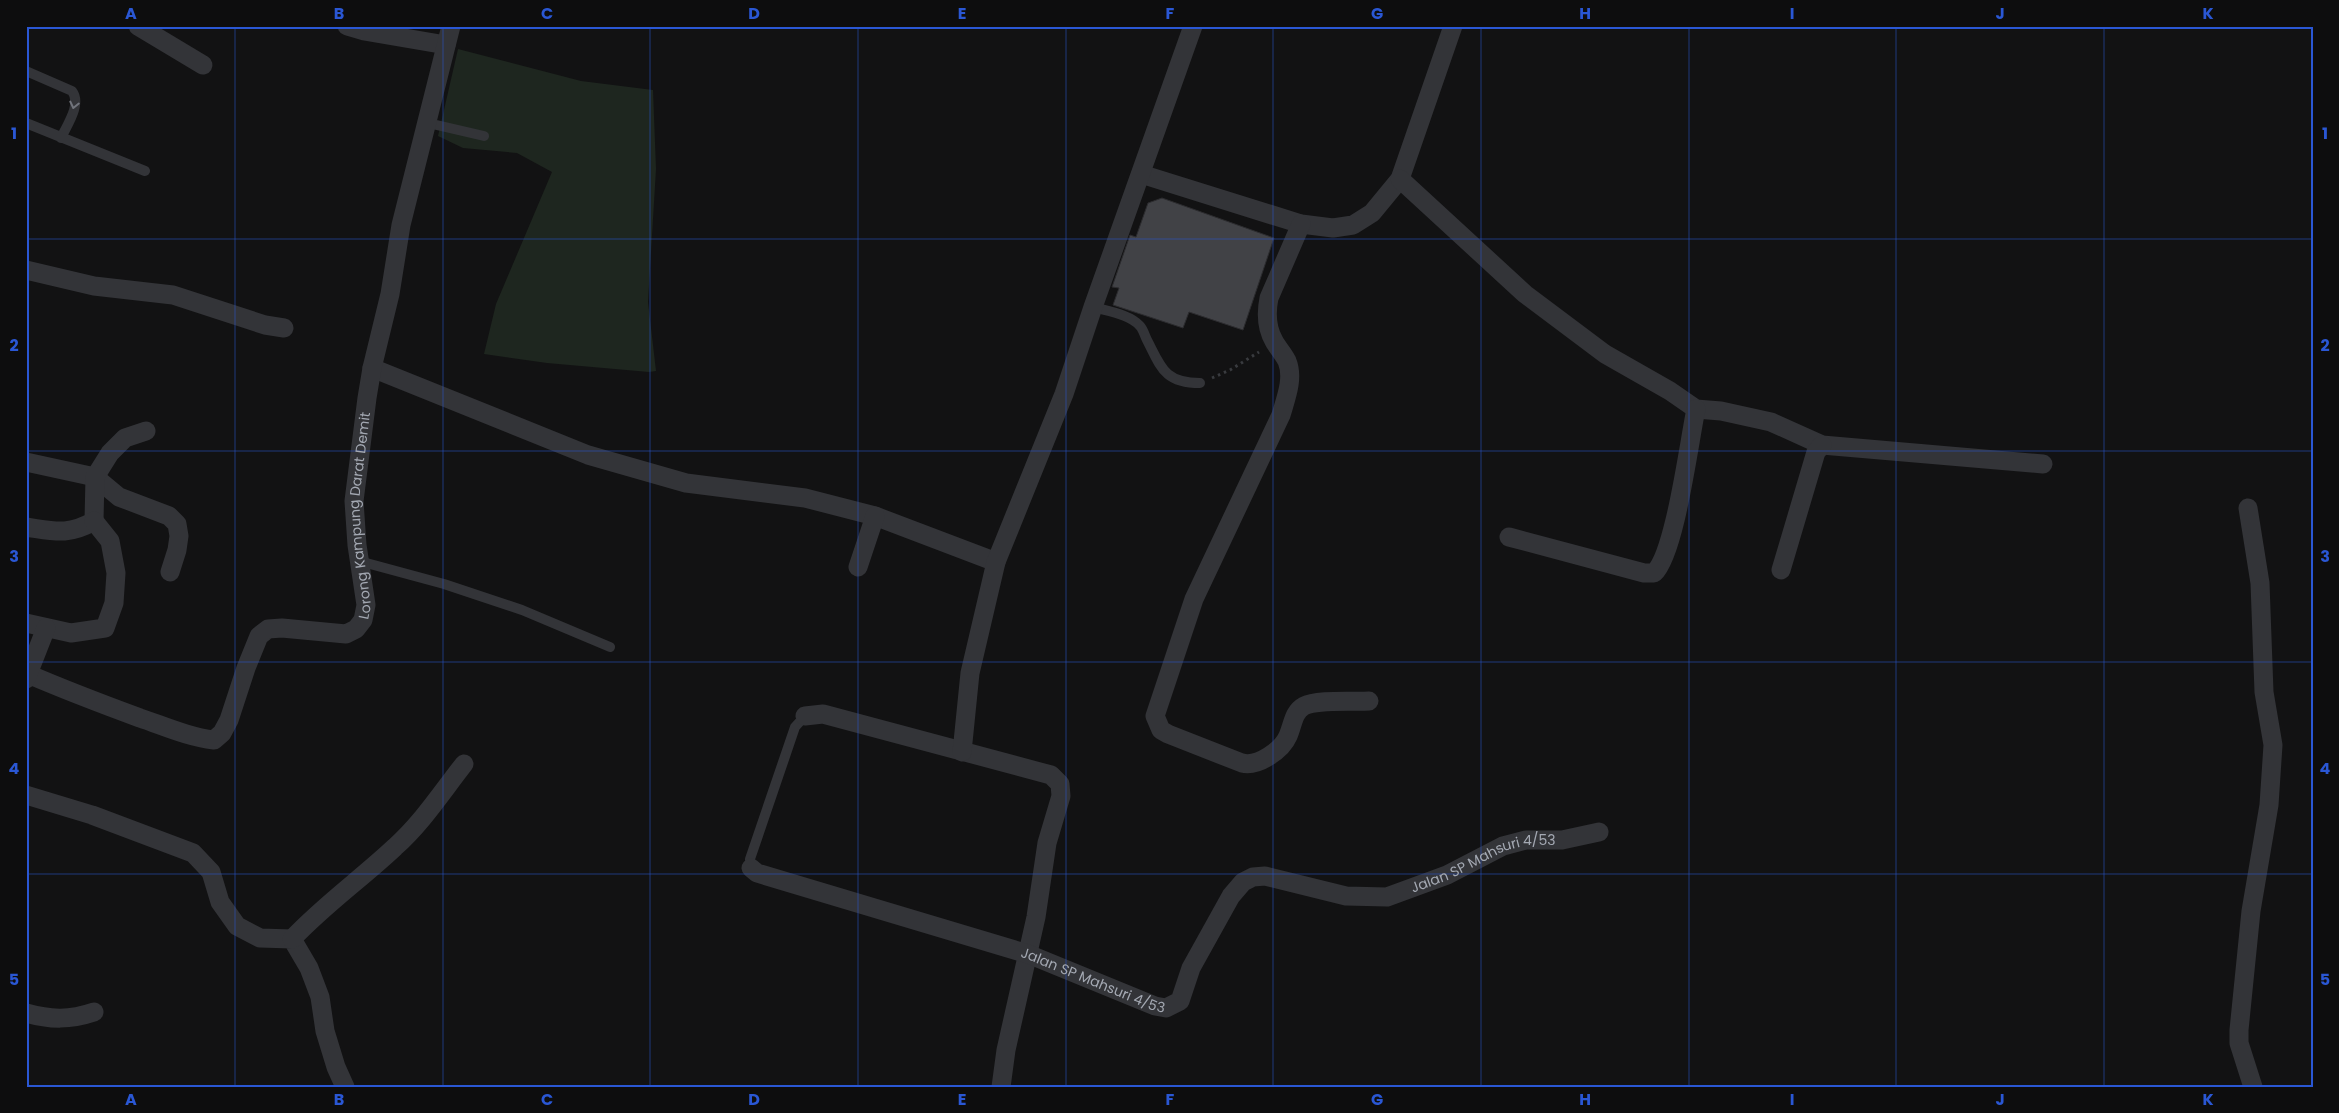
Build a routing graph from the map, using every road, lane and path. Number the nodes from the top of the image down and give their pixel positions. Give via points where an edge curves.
1 (138, 26) edge
2 (347, 26) edge
3 (451, 26) edge
4 (1193, 26) edge
5 (1453, 26) edge
6 (446, 45) junction
7 (203, 65) dead end
8 (26, 71) edge
9 (26, 122) edge
10 (428, 123) junction
11 (484, 136) dead end
12 (61, 138) junction
13 (146, 171) dead end
14 (1141, 174) junction
15 (1400, 179) junction
16 (1300, 224) junction
17 (26, 270) edge
18 (1093, 307) junction
19 (284, 328) dead end
20 (1273, 340) junction
21 (372, 368) junction
22 (1200, 382) joint
23 (1696, 409) junction
24 (146, 431) dead end
25 (1822, 445) junction
26 (26, 462) edge
27 (2043, 464) dead end
28 (95, 477) junction
29 (2248, 508) dead end
30 (875, 516) junction
31 (94, 521) junction
32 (26, 527) edge
33 (1509, 537) dead end
34 (359, 561) junction
35 (996, 562) junction
36 (858, 567) dead end
37 (1781, 570) dead end
38 (170, 572) dead end
39 (26, 623) edge
40 (46, 628) junction
41 (610, 647) dead end
42 (27, 677) edge
43 (1369, 701) dead end
44 (805, 716) joint
45 (962, 752) junction
46 (464, 764) dead end
47 (26, 795) edge
48 (1599, 832) dead end
49 (751, 868) joint
50 (292, 938) junction
51 (1028, 954) junction
52 (94, 1012) dead end
53 (26, 1013) edge
54 (345, 1087) edge
55 (1001, 1087) edge
56 (2254, 1087) edge

1 - 7 street
2 - 6 street
3 - 6 street, Lorong Kampung Darat Demit
4 - 14 street
5 - 15 street
6 - 10 street, Lorong Kampung Darat Demit
8 -> 12 lane via 75,94 76,105
9 - 12 lane
10 - 11 lane
10 - 21 street, Lorong Kampung Darat Demit via 401,225 390,294
12 - 13 lane
14 - 16 street
14 - 18 street
15 - 16 street via 1372,213 1353,225 1333,228
15 - 23 street via 1525,294 1605,354
16 - 20 street via 1269,298 1268,324
17 - 19 street via 94,286 173,295
18 - 22 lane via 1140,325 1160,368 1172,378 1186,383
18 - 35 street via 1064,394
20 - 22 path via 1252,358
20 - 43 street via 1289,370 1289,388 1281,415 1194,599 1156,708 1156,724 1168,734 1242,764 1253,765 1285,742 1302,707 1314,703
21 - 30 street via 588,455 686,483 805,498
21 - 34 street, Lorong Kampung Darat Demit via 354,501
23 - 25 street via 1771,422
23 - 33 street via 1672,530 1661,568 1654,573
24 - 28 street via 124,438
25 - 27 street
25 - 37 street via 1816,452
26 - 28 street
28 - 31 street
28 - 38 street via 119,497 169,516 177,524 177,550
29 - 56 street via 2260,583 2264,692 2273,745 2269,805 2251,911 2239,1030 2241,1049
30 - 35 street
30 - 36 street
31 - 32 street via 79,530 61,532
31 - 40 street via 110,541 116,573 114,603 105,628 71,633
34 - 41 lane via 522,610
34 - 42 street, Lorong Kampung Darat Demit via 366,605 360,624 346,634 282,628 268,629 259,636 229,720 214,740 166,727
35 - 45 street via 970,674
39 - 40 street
40 - 42 street
44 - 45 street via 823,714
44 - 49 lane via 796,727 750,859
45 - 51 street via 1051,776 1060,784 1061,796 1048,843
46 - 50 street via 397,846 319,911
47 - 50 street via 92,815 193,853 211,872 220,902 236,926 260,938
48 - 51 street, Jalan SP Mahsuri 4/53 via 1562,840 1526,840 1503,846 1447,875 1387,897 1346,896 1265,876 1253,877 1243,882 1231,896 1191,968 1180,1001 1166,1008 1154,1006
49 - 51 street, Jalan SP Mahsuri 4/53 via 756,874
50 - 54 street via 320,997 325,1031
51 - 55 street
52 - 53 street via 73,1019 47,1019

